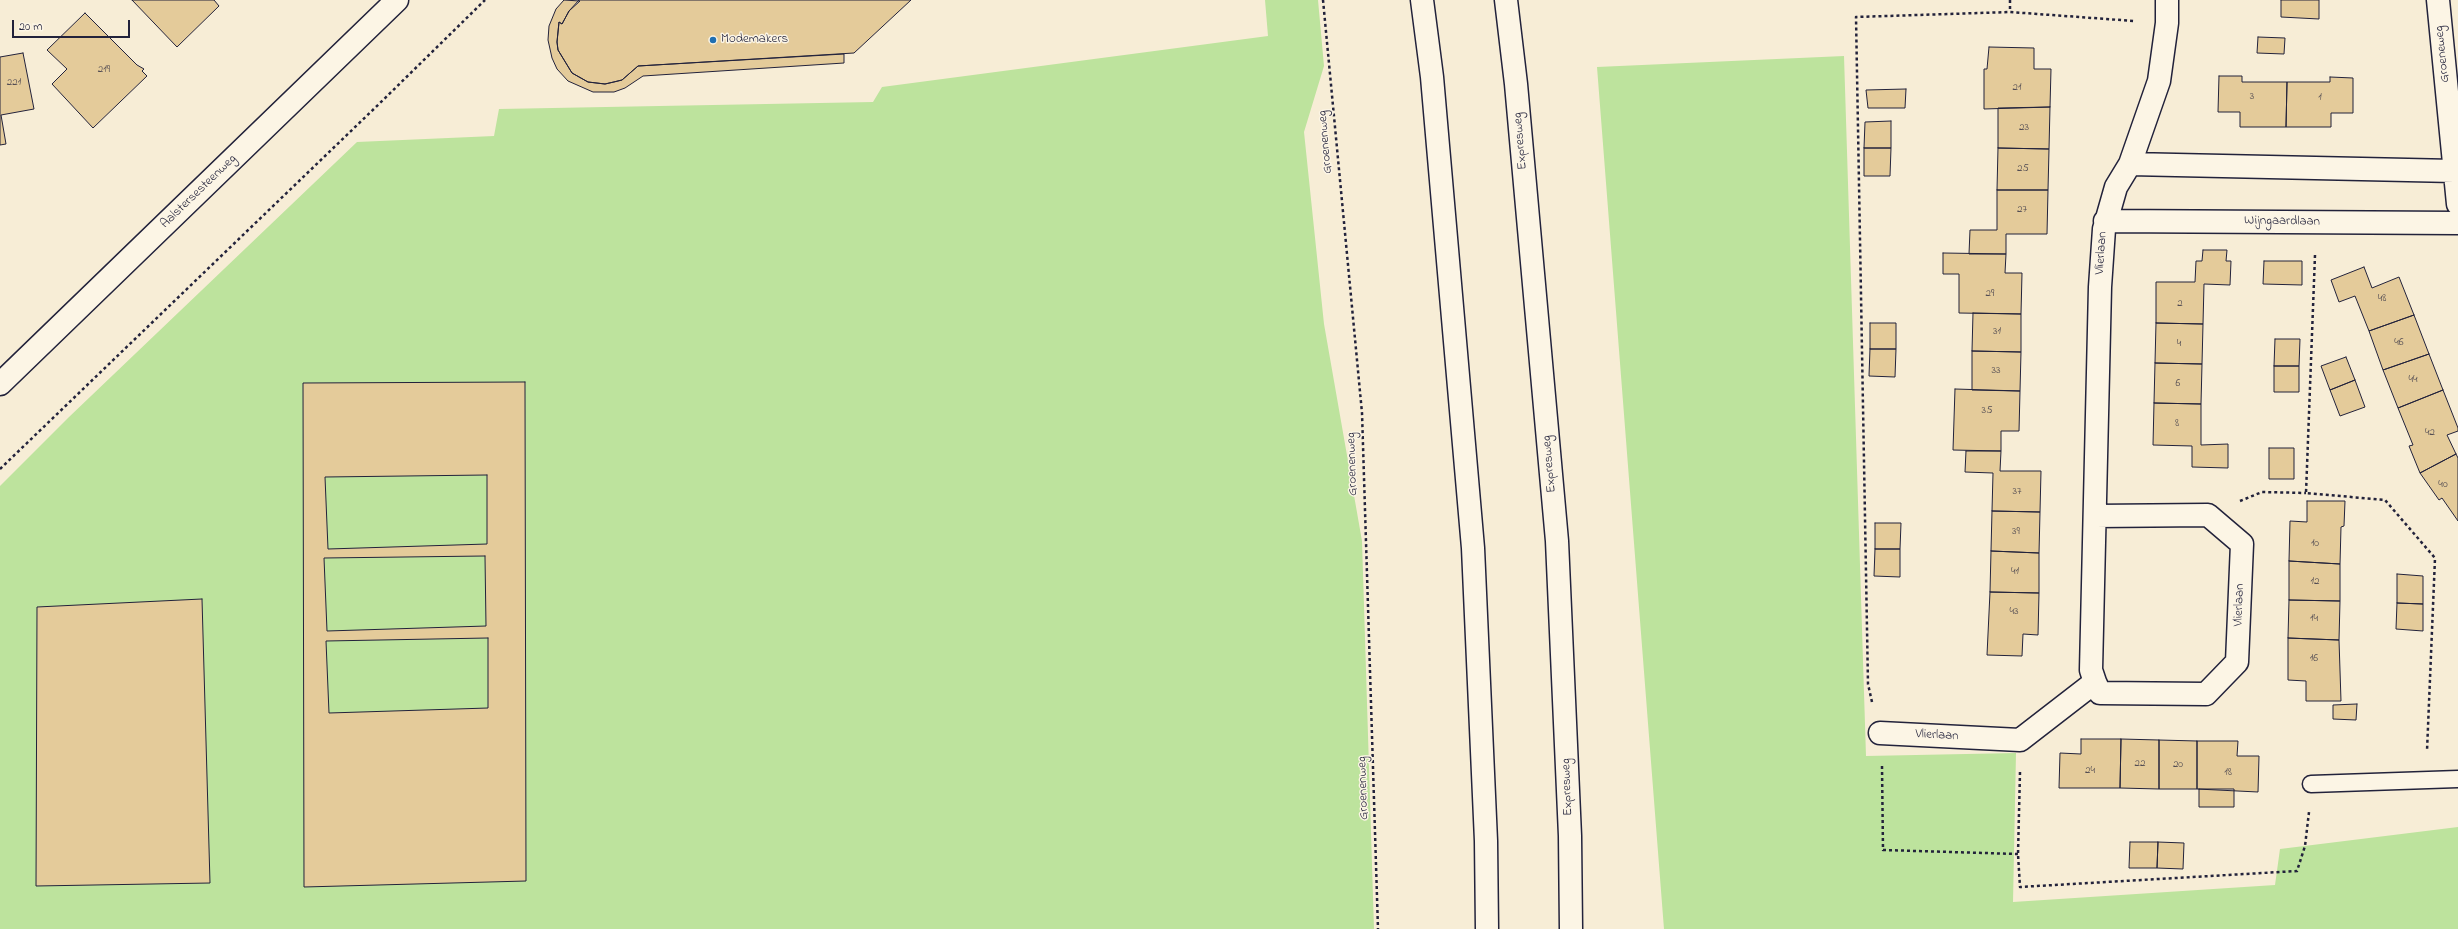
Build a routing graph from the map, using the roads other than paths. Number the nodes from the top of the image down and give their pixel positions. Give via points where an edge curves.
1 (397, 0) edge
2 (1422, 0) edge
3 (1506, 0) edge
4 (2167, 0) edge
5 (2438, 0) edge
6 (2130, 164) junction
7 (2454, 171) junction
8 (2458, 204) edge
9 (2105, 220) junction
10 (2458, 223) edge
11 (0, 384) edge
12 (2095, 516) junction
13 (2095, 682) junction
14 (1880, 733) road end
15 (2458, 779) edge
16 (2311, 784) road end
17 (1487, 929) edge
18 (1571, 929) edge

1 - 11 main road, Aalstersesteenweg
2 - 17 main road via 1432,77 1473,548 1486,842
3 - 18 main road, Expresweg via 1516,84 1557,541 1570,836
4 - 6 main road, Vlierlaan via 2167,23 2159,81
5 - 7 main road, Groeneweg
6 - 7 main road
6 - 9 main road, Vlierlaan via 2116,187
7 - 8 main road, Groeneweg
9 - 10 main road, Wijngaardlaan
9 - 12 main road, Vlierlaan via 2100,287
12 - 13 main road, Vlierlaan via 2091,670
12 - 13 main road, Vlierlaan via 2208,515 2242,544 2238,662 2206,694 2100,693
13 - 14 main road, Vlierlaan via 2020,740
15 - 16 lane

